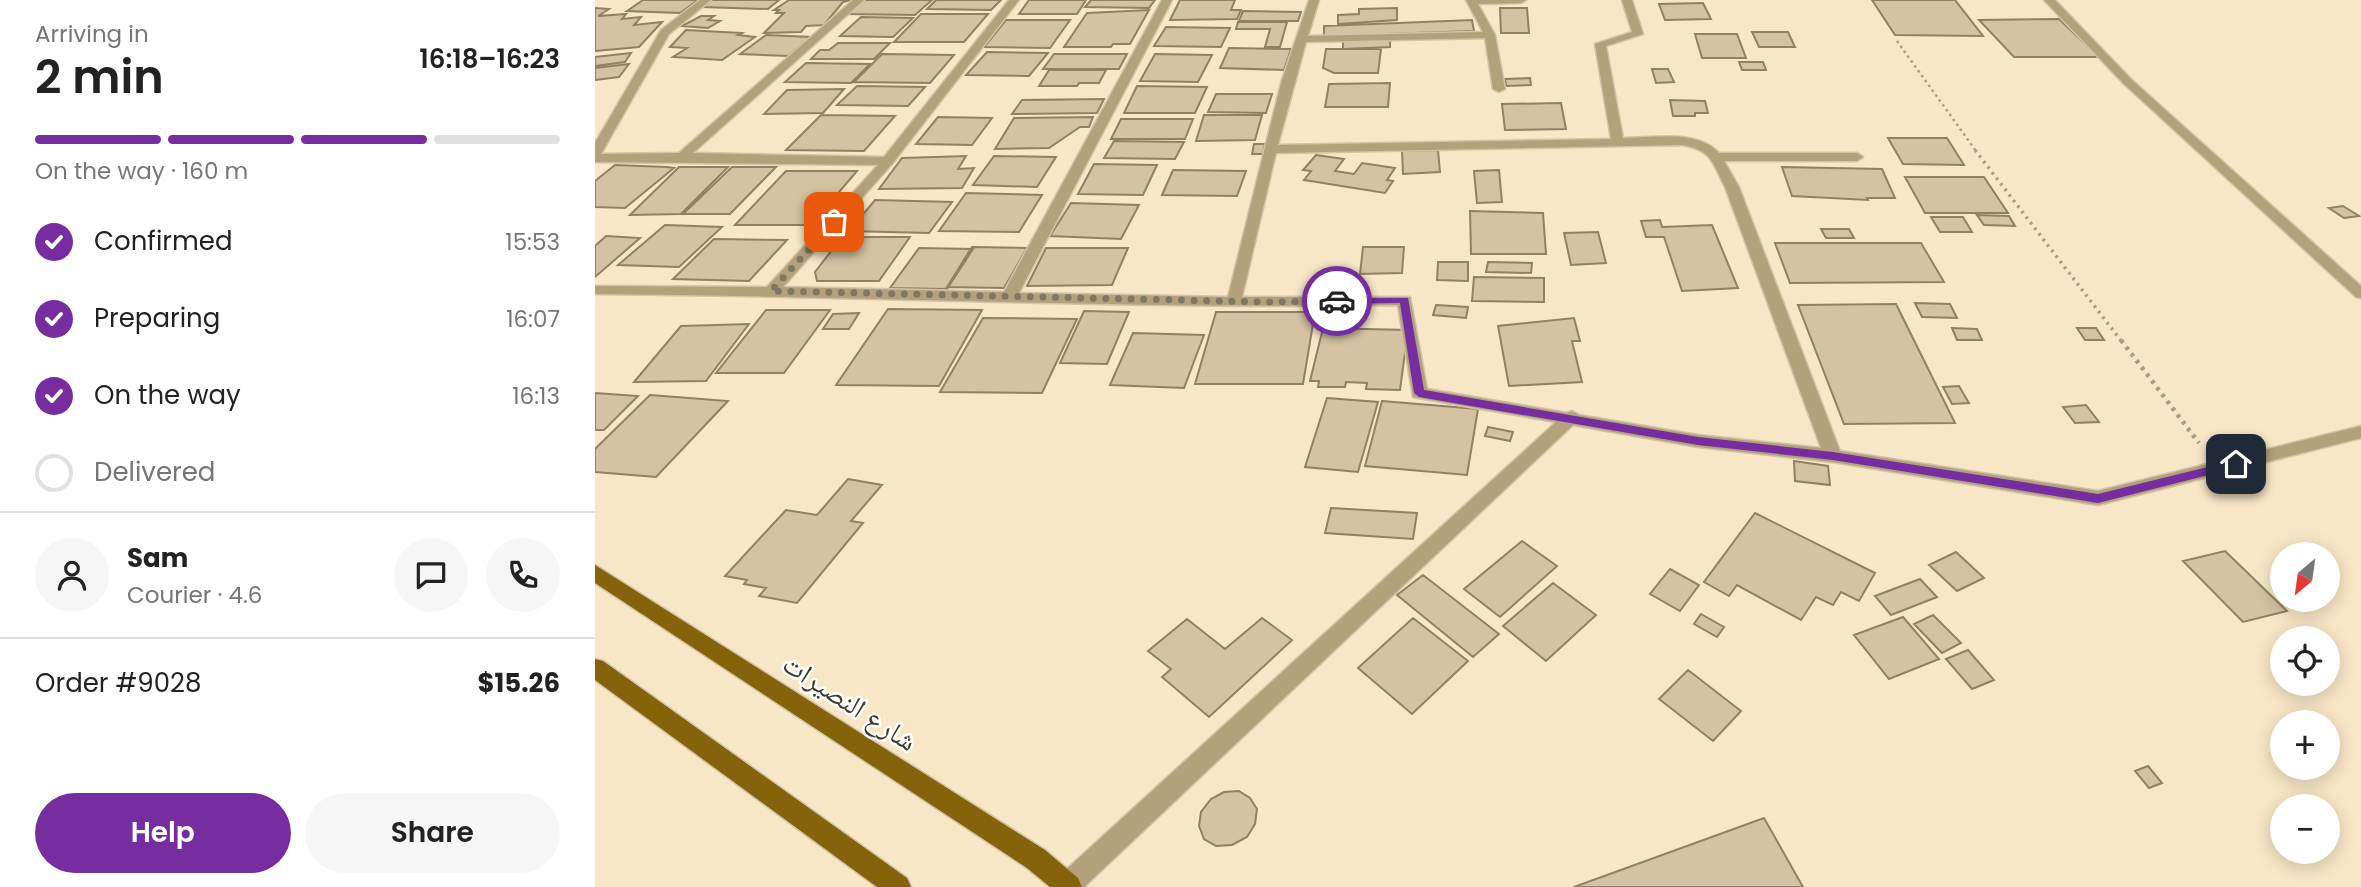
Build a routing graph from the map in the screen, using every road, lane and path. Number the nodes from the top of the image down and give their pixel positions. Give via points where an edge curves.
1 (706, 0) edge
2 (859, 0) edge
3 (1014, 0) edge
4 (1167, 0) edge
5 (1314, 0) edge
6 (1521, 0) edge
7 (1627, 0) edge
8 (2049, 0) edge
9 (1471, 1) edge
10 (1489, 35) junction
11 (1302, 38) junction
12 (1897, 41) dead end
13 (1499, 89) dead end
14 (1618, 142) junction
15 (1270, 149) junction
16 (595, 156) edge
17 (682, 157) junction
18 (1716, 157) junction
19 (1857, 158) dead end
20 (888, 161) junction
21 (595, 290) edge
22 (771, 291) junction
23 (2361, 294) edge
24 (1009, 297) junction
25 (1234, 302) junction
26 (1572, 417) junction
27 (2361, 432) edge
28 (1833, 456) junction
29 (2219, 469) junction
30 (595, 573) edge
31 (598, 673) edge
32 (1068, 886) edge
33 (898, 887) edge

1 - 16 street via 665,32
2 - 17 street
3 - 20 street
4 - 24 street
5 - 11 street
6 - 9 street
7 - 14 street via 1638,34 1600,44
8 - 23 street via 2128,82
9 - 10 street
10 - 11 street
10 - 13 street
11 - 15 street
12 - 29 path
14 - 15 street
14 - 18 street via 1682,141 1705,145
15 - 25 street
16 - 17 street
17 - 20 street
18 - 19 street
18 - 28 street via 1733,187
20 - 22 street
21 - 22 street
22 - 24 street
24 - 25 street
25 - 26 street via 1405,300 1419,393
26 - 28 street via 1698,441
26 - 32 street
27 - 29 street
28 - 29 street via 2098,498
30 - 32 main road, شارع النصيرات via 1036,859
31 - 33 main road

